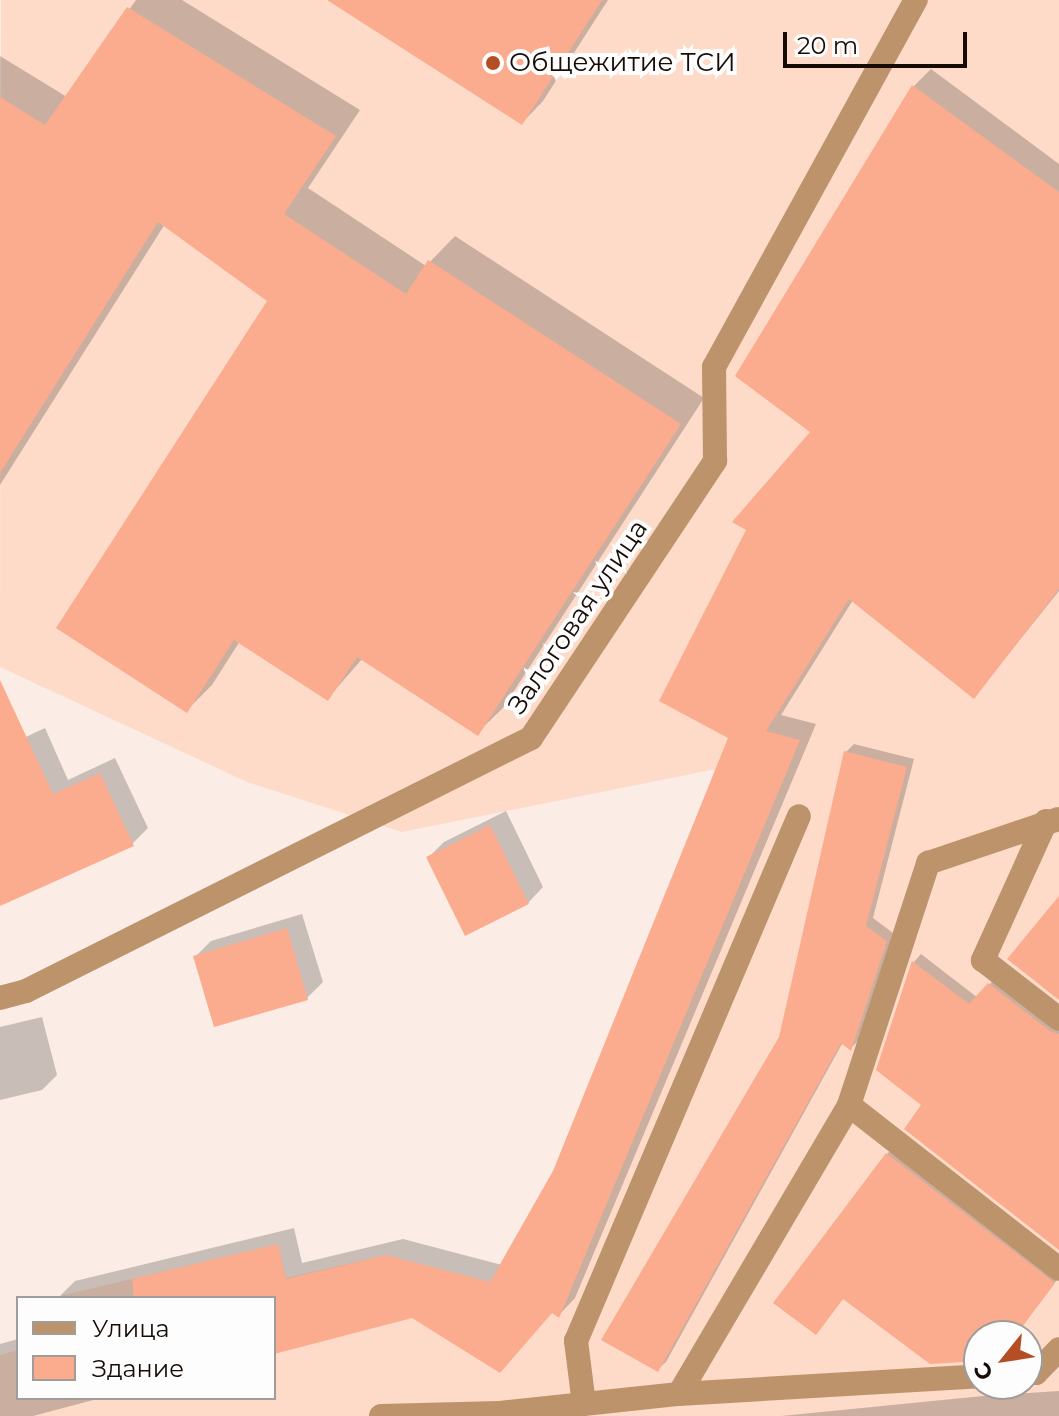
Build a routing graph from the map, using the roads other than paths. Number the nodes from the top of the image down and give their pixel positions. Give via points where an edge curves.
1 (916, 0) edge
2 (799, 816) dead end
3 (1053, 820) edge
4 (0, 998) edge
5 (1059, 1019) edge
6 (849, 1105) junction
7 (1059, 1269) edge
8 (1059, 1349) edge
9 (1043, 1366) edge
10 (963, 1377) edge
11 (679, 1394) junction
12 (584, 1404) junction
13 (381, 1416) edge

1 - 4 street, Залоговая улица via 714,367 715,461 531,738 26,991
2 - 12 street via 576,1341
3 - 5 street via 983,960
3 - 6 street via 928,863
6 - 7 street
6 - 11 street
8 - 9 street
10 - 11 street
11 - 12 street
12 - 13 street via 500,1413

